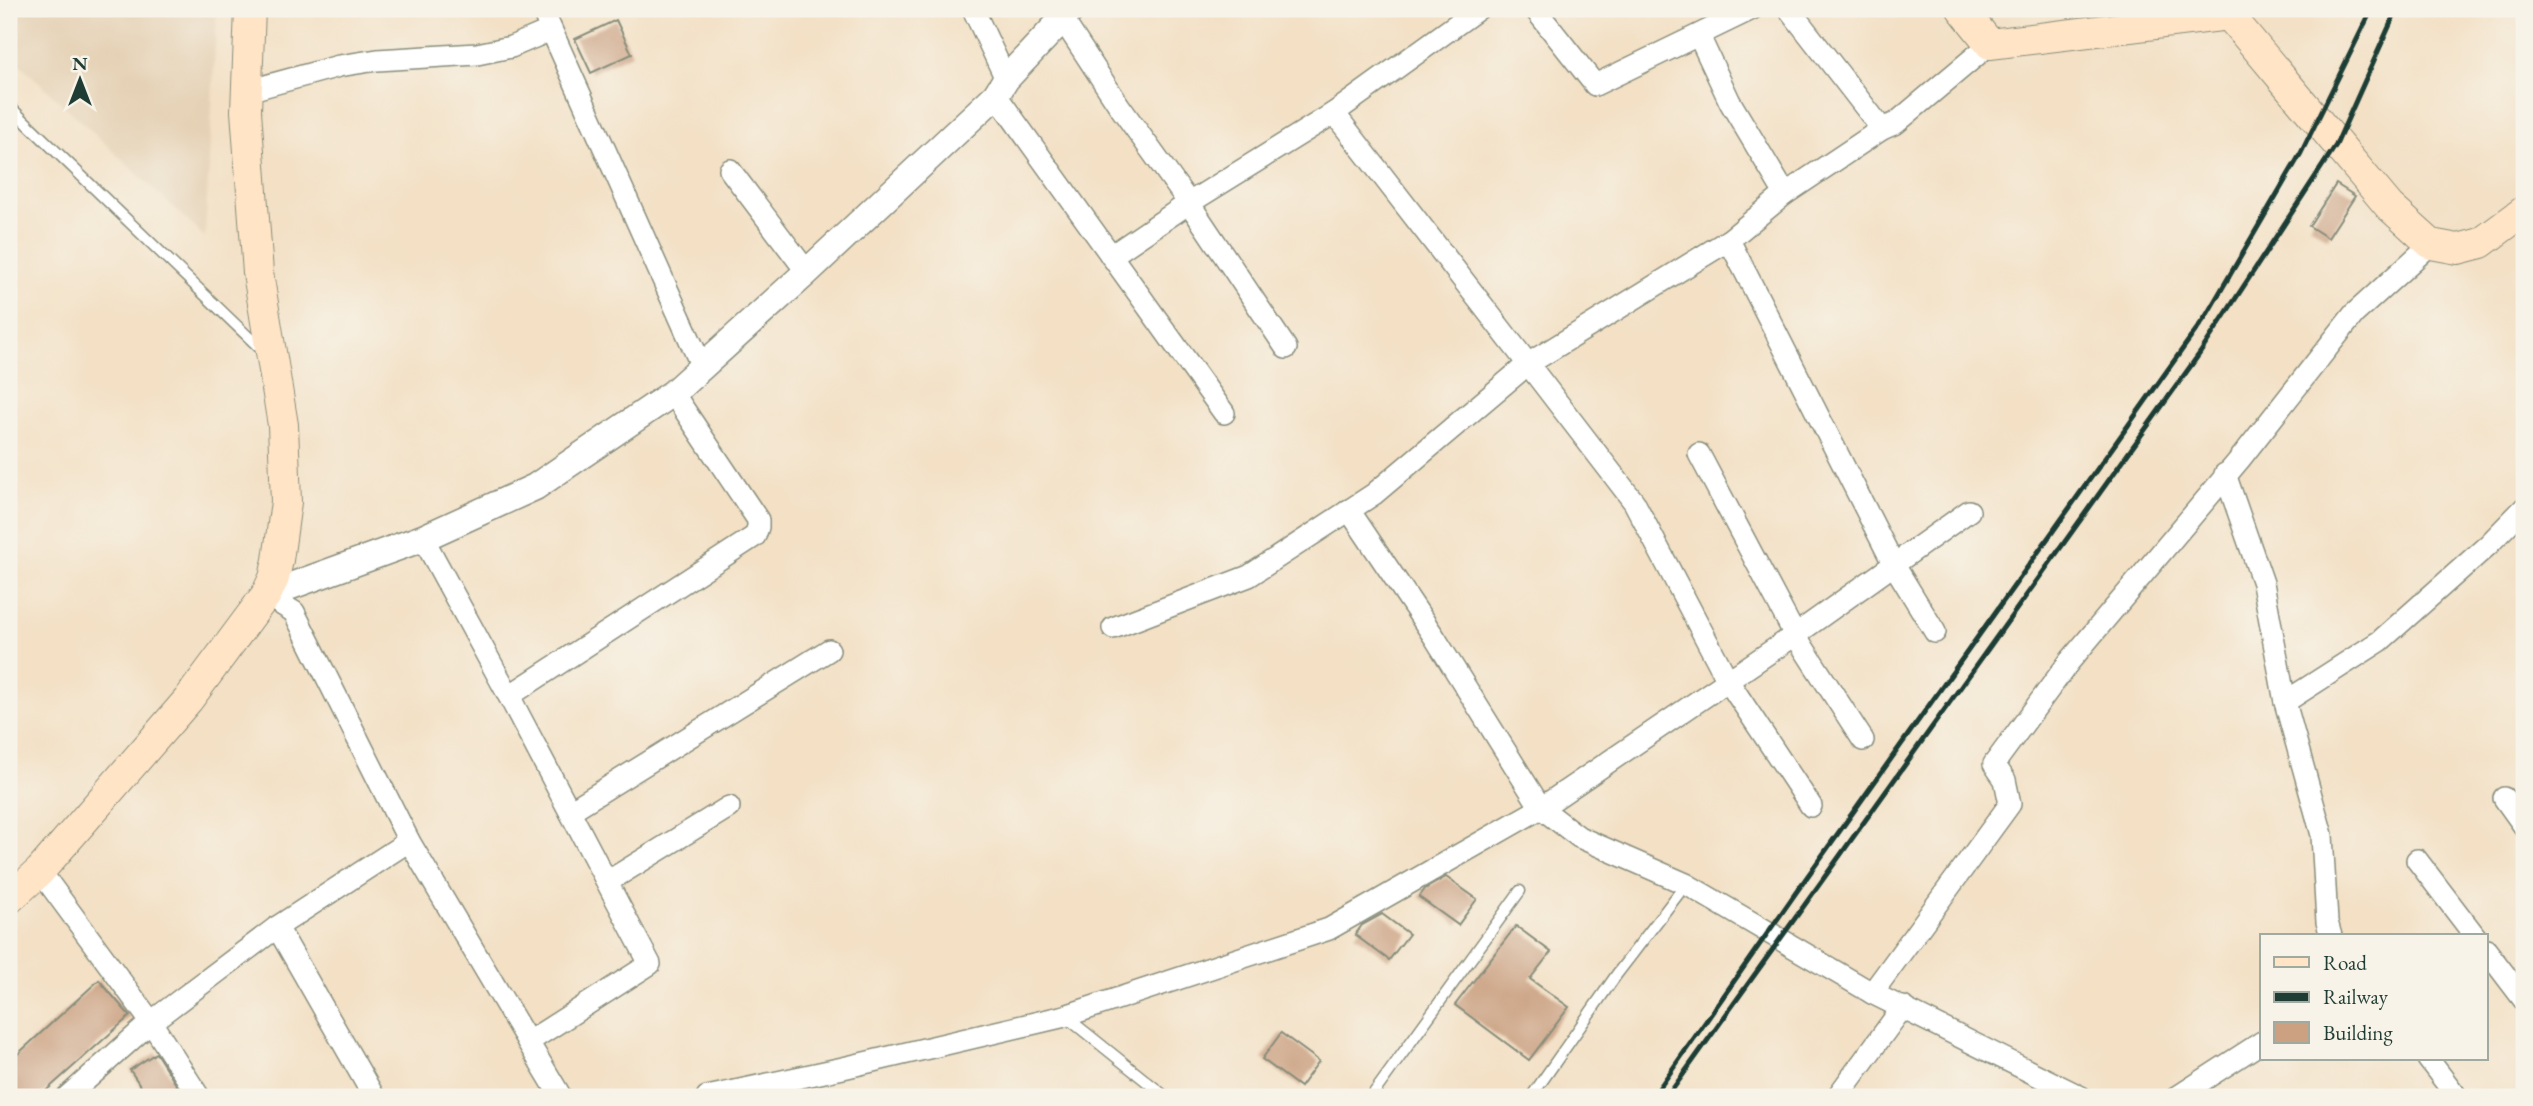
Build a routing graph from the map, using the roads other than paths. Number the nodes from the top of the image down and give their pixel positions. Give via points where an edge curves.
1 (250, 9) edge
2 (542, 9) edge
3 (973, 9) edge
4 (1478, 9) edge
5 (1535, 9) edge
6 (1752, 9) edge
7 (1789, 9) edge
8 (1962, 9) edge
9 (2225, 11) edge
10 (1067, 14) edge
11 (551, 30) junction
12 (1699, 36) junction
13 (1990, 44) junction
14 (1001, 87) junction
15 (247, 91) junction
16 (9, 106) edge
17 (1334, 113) junction
18 (1882, 130) junction
19 (730, 170) dead end
20 (1784, 194) junction
21 (1189, 202) junction
22 (2524, 211) edge
23 (1729, 240) junction
24 (2431, 244) junction
25 (1111, 256) junction
26 (807, 272) junction
27 (1286, 348) dead end
28 (272, 360) junction
29 (1528, 364) junction
30 (702, 367) junction
31 (674, 393) junction
32 (1224, 413) dead end
33 (1699, 454) dead end
34 (2225, 474) junction
35 (2524, 508) edge
36 (1349, 510) junction
37 (1969, 511) dead end
38 (423, 538) junction
39 (1894, 565) junction
40 (266, 595) junction
41 (1113, 628) dead end
42 (1935, 632) dead end
43 (1795, 635) junction
44 (829, 650) dead end
45 (1728, 681) junction
46 (509, 696) junction
47 (2284, 702) junction
48 (1863, 740) dead end
49 (2504, 798) dead end
50 (1811, 806) dead end
51 (729, 807) dead end
52 (1541, 808) junction
53 (570, 811) junction
54 (2524, 825) edge
55 (409, 841) junction
56 (2417, 860) dead end
57 (40, 871) junction
58 (607, 882) junction
59 (1686, 884) junction
60 (1520, 891) dead end
61 (9, 899) edge
62 (277, 927) junction
63 (2332, 931) edge
64 (2473, 934) edge
65 (2488, 953) edge
66 (1872, 993) junction
67 (2524, 1000) edge
68 (1903, 1007) junction
69 (1065, 1016) junction
70 (151, 1022) junction
71 (528, 1042) junction
72 (2260, 1043) edge
73 (2429, 1060) edge
74 (67, 1097) edge
75 (199, 1097) edge
76 (374, 1097) edge
77 (561, 1097) edge
78 (707, 1097) edge
79 (1166, 1097) edge
80 (1371, 1097) edge
81 (1531, 1097) edge
82 (1837, 1097) edge
83 (2081, 1097) edge
84 (2177, 1097) edge
85 (2456, 1097) edge

1 - 15 main road
2 - 11 street
3 - 14 street
4 - 17 street
5 - 12 street via 1595,85
6 - 12 street
7 - 18 street
8 - 13 main road
9 - 13 main road
9 - 24 main road via 2389,206
10 - 14 street
10 - 21 street via 1120,107
11 - 15 street via 477,54 339,66
11 - 30 street
12 - 20 street via 1730,102
13 - 18 street
14 - 25 street
14 - 26 street
15 - 28 main road via 258,273
16 - 28 lane
17 - 21 street
17 - 29 street
18 - 20 street
19 - 26 street
20 - 23 street
21 - 25 street
21 - 27 street
22 - 24 main road via 2481,243 2458,248
23 - 29 street
23 - 39 street
24 - 34 street via 2354,314
25 - 32 street
26 - 30 street
28 - 40 main road via 283,425 286,502 278,560
29 - 36 street
29 - 45 street via 1634,502
30 - 31 street
31 - 38 street via 535,487
31 - 46 street via 758,520 755,536
33 - 43 street
34 - 47 street via 2263,583
34 - 66 street via 2069,662 1994,764 2006,780 2010,804
35 - 47 street via 2380,641
36 - 41 street via 1248,576
36 - 52 street
37 - 39 street
38 - 40 street
38 - 46 street
39 - 42 street
39 - 43 street
40 - 55 street via 294,612
40 - 57 main road via 188,700
43 - 45 street
43 - 48 street
44 - 53 street
45 - 50 street
45 - 52 street
46 - 53 street
47 - 63 street via 2322,835
49 - 54 street
51 - 58 street
52 - 59 street via 1579,837
52 - 69 street via 1329,929
53 - 58 street
55 - 62 street
55 - 71 street
56 - 64 street
57 - 61 main road
57 - 70 street
58 - 71 street via 650,964
59 - 66 street
59 - 81 lane
60 - 80 lane
62 - 70 street
62 - 76 street
65 - 67 street
66 - 68 street
68 - 82 street
68 - 83 street
69 - 78 street
69 - 79 lane
70 - 74 street
70 - 75 street
71 - 77 street
72 - 84 street
73 - 85 street

